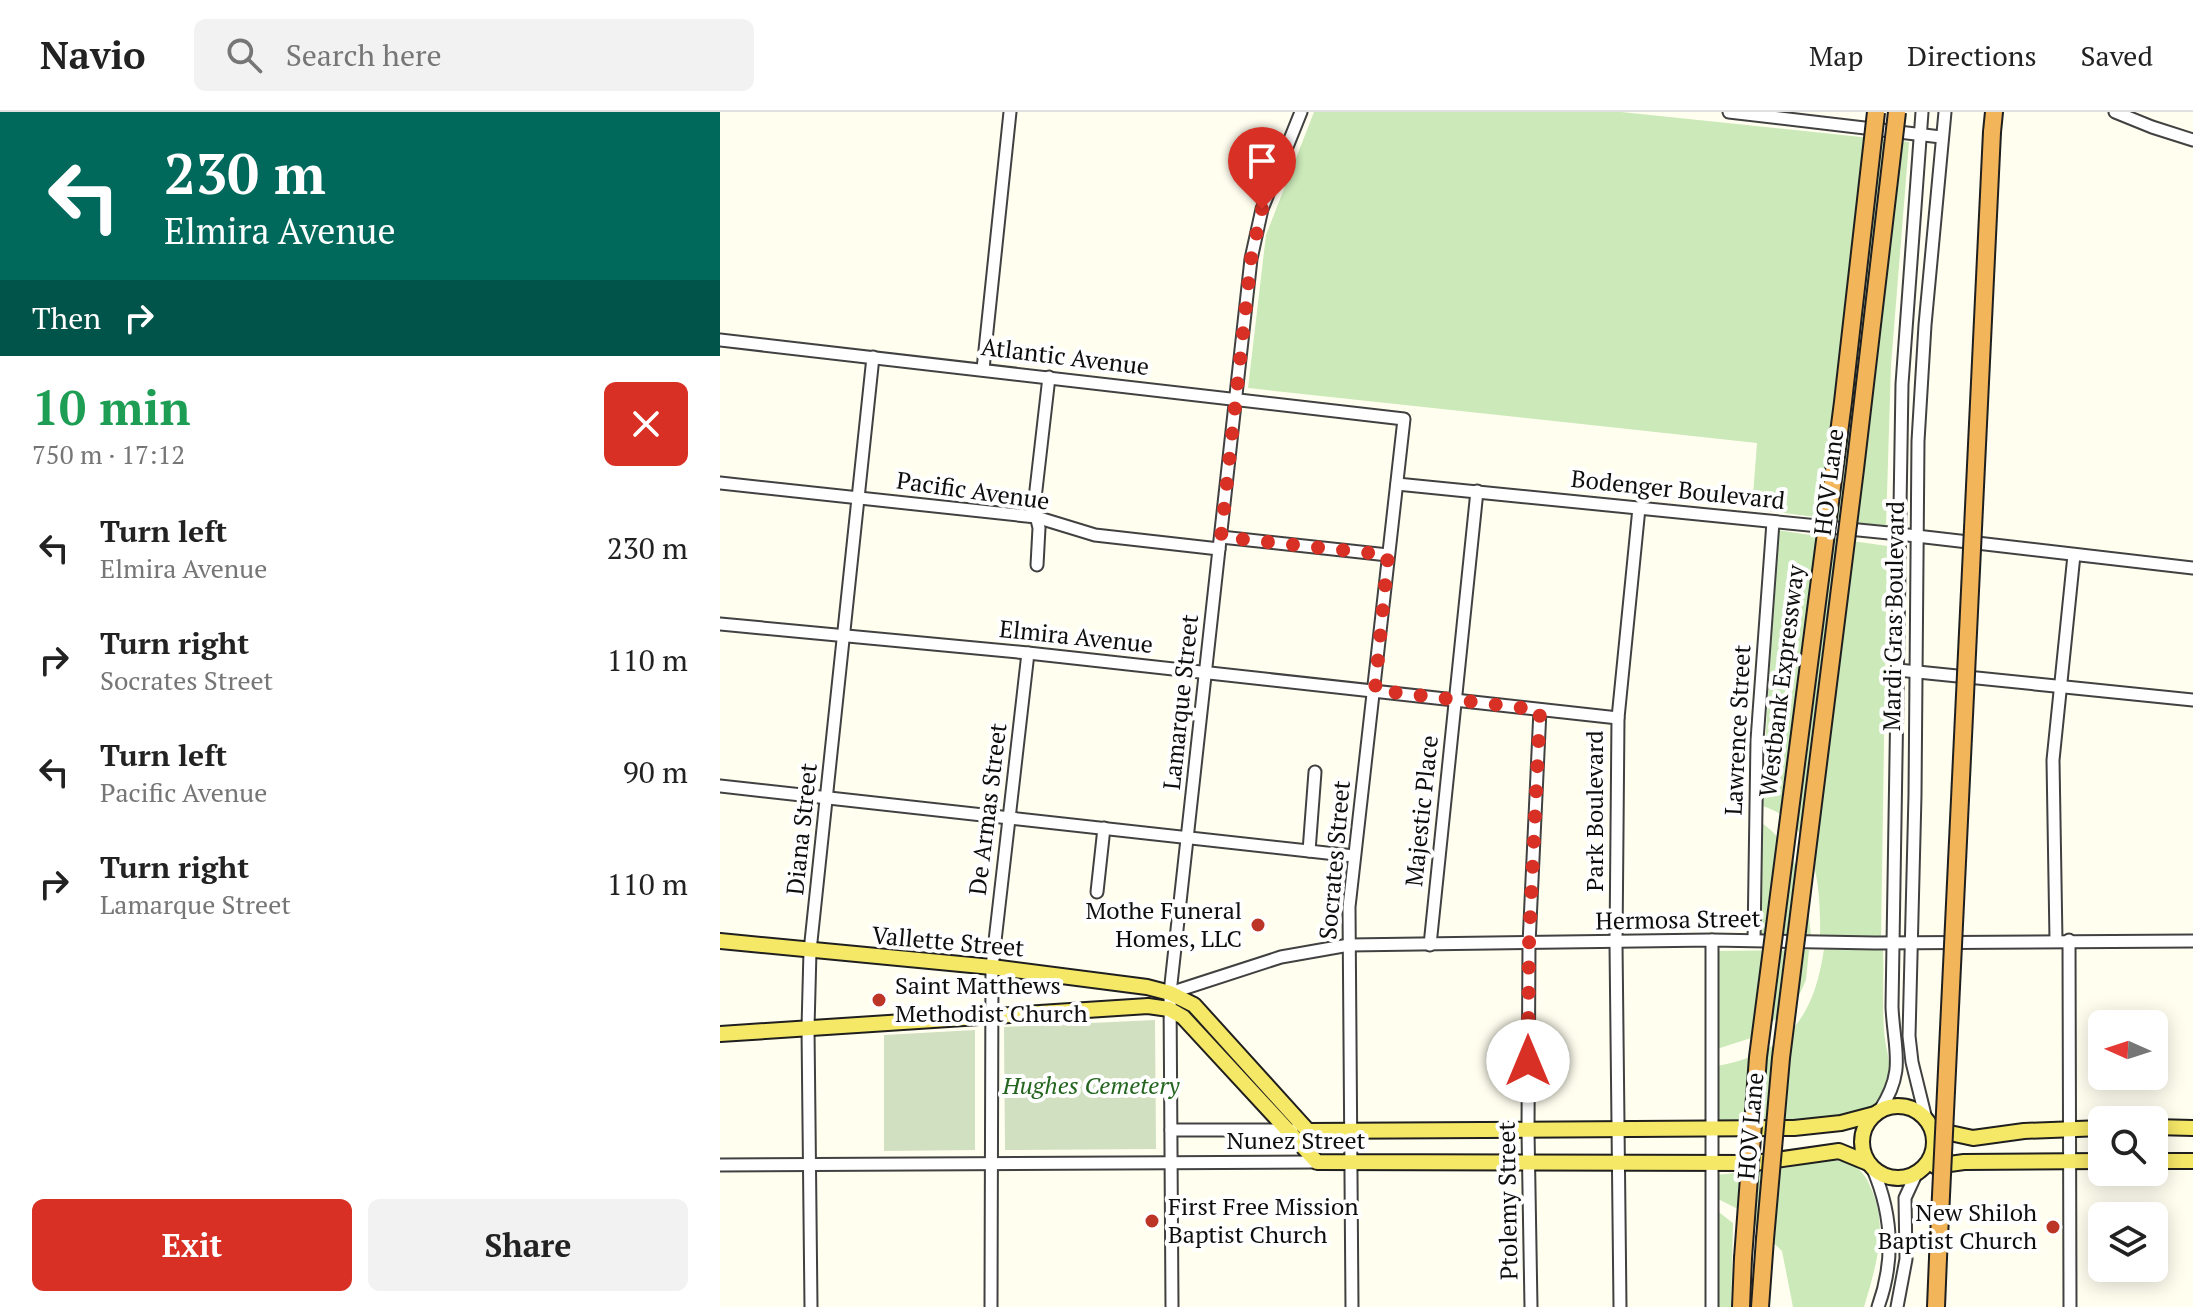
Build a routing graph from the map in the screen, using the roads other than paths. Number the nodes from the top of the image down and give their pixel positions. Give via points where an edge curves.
1 (1010, 112) edge
2 (1301, 112) edge
3 (1729, 112) edge
4 (1876, 112) edge
5 (1897, 112) edge
6 (1922, 112) edge
7 (1945, 112) edge
8 (1994, 112) edge
9 (2115, 112) edge
10 (1771, 114) edge
11 (1919, 134) junction
12 (1941, 137) junction
13 (2193, 140) edge
14 (720, 340) edge
15 (873, 357) junction
16 (983, 369) junction
17 (1049, 377) junction
18 (1235, 400) junction
19 (1404, 419) joint
20 (720, 483) edge
21 (1397, 484) junction
22 (1477, 491) junction
23 (859, 498) junction
24 (1639, 508) junction
25 (1036, 517) junction
26 (1773, 522) junction
27 (1899, 534) junction
28 (1917, 536) junction
29 (1220, 543) junction
30 (1388, 555) junction
31 (2074, 555) junction
32 (1037, 565) dead end
33 (2193, 568) edge
34 (720, 624) edge
35 (844, 637) junction
36 (1028, 653) junction
37 (1898, 670) junction
38 (1915, 670) junction
39 (1206, 674) junction
40 (2060, 685) junction
41 (1375, 690) junction
42 (1457, 700) junction
43 (2193, 700) edge
44 (1540, 710) junction
45 (1618, 718) junction
46 (1315, 772) dead end
47 (720, 786) edge
48 (827, 798) junction
49 (1007, 819) junction
50 (1104, 828) junction
51 (1188, 838) junction
52 (1309, 851) junction
53 (1354, 856) junction
54 (1097, 892) dead end
55 (1712, 940) junction
56 (1754, 940) junction
57 (2056, 940) junction
58 (2069, 940) junction
59 (720, 941) edge
60 (2193, 941) edge
61 (1894, 942) junction
62 (1912, 942) junction
63 (1616, 943) junction
64 (1529, 944) junction
65 (1349, 945) junction
66 (1430, 945) junction
67 (810, 951) junction
68 (992, 967) junction
69 (1170, 993) junction
70 (1169, 1009) junction
71 (991, 1018) junction
72 (808, 1028) junction
73 (720, 1034) edge
74 (1877, 1112) junction
75 (1928, 1122) junction
76 (2168, 1127) edge
77 (2088, 1128) edge
78 (2193, 1128) edge
79 (2070, 1129) junction
80 (1171, 1130) junction
81 (1288, 1130) junction
82 (1619, 1130) junction
83 (1712, 1130) junction
84 (1308, 1131) junction
85 (1349, 1131) junction
86 (1528, 1131) junction
87 (2070, 1160) junction
88 (2088, 1161) edge
89 (2168, 1161) edge
90 (2193, 1161) edge
91 (1171, 1162) junction
92 (1317, 1162) junction
93 (992, 1163) junction
94 (1350, 1163) junction
95 (1529, 1163) junction
96 (1619, 1163) junction
97 (1712, 1163) junction
98 (720, 1165) edge
99 (1870, 1165) junction
100 (810, 1166) junction
101 (1920, 1170) junction
102 (811, 1307) edge
103 (991, 1307) edge
104 (1172, 1307) edge
105 (1352, 1307) edge
106 (1531, 1307) edge
107 (1620, 1307) edge
108 (1712, 1307) edge
109 (1741, 1307) edge
110 (1760, 1307) edge
111 (1878, 1307) edge
112 (1897, 1307) edge
113 (1936, 1307) edge
114 (2070, 1307) edge

1 - 16 street
2 - 18 street, Lamarque Street via 1262,209
3 - 10 street
4 - 109 highway, Westbank Expressway, bridge via 1758,1057
5 - 110 highway, HOV Lane, bridge via 1781,1058
6 - 11 street, Mardi Gras Boulevard
7 - 12 street, Mardi Gras Boulevard
8 - 113 highway, bridge
9 - 13 street
10 - 11 street
11 - 12 street
11 - 27 street, Mardi Gras Boulevard via 1904,322
12 - 28 street, Mardi Gras Boulevard via 1925,325
14 - 15 street, Atlantic Avenue
15 - 16 street, Atlantic Avenue
15 - 23 street, Diana Street
16 - 17 street, Atlantic Avenue
17 - 18 street, Atlantic Avenue
17 - 25 street
18 - 19 street, Atlantic Avenue
18 - 29 street, Lamarque Street
19 - 21 street, Socrates Street
20 - 23 street, Pacific Avenue
21 - 22 street, Bodenger Boulevard
21 - 30 street, Socrates Street
22 - 24 street, Bodenger Boulevard
22 - 42 street, Majestic Place
23 - 25 street, Pacific Avenue
23 - 35 street, Diana Street
24 - 26 street, Bodenger Boulevard
24 - 45 street, Park Boulevard
25 - 29 street, Pacific Avenue via 1095,535
25 - 32 street
26 - 27 street, Bodenger Boulevard
26 - 56 street, Lawrence Street via 1757,740
27 - 28 street, Bodenger Boulevard
27 - 37 street, Mardi Gras Boulevard
28 - 31 street, Bodenger Boulevard
28 - 38 street, Mardi Gras Boulevard
29 - 30 street, Pacific Avenue
29 - 39 street, Lamarque Street
30 - 41 street, Socrates Street
31 - 33 street, Bodenger Boulevard
31 - 40 street
34 - 35 street, Elmira Avenue
35 - 36 street, Elmira Avenue
35 - 48 street, Diana Street
36 - 39 street, Elmira Avenue
36 - 49 street, De Armas Street
37 - 38 street
37 - 61 street, Mardi Gras Boulevard
38 - 40 street
38 - 62 street, Mardi Gras Boulevard
39 - 41 street, Elmira Avenue
39 - 51 street, Lamarque Street
40 - 43 street
40 - 57 street via 2053,760
41 - 42 street, Elmira Avenue
41 - 53 street, Socrates Street
42 - 44 street, Elmira Avenue
42 - 66 street, Majestic Place
44 - 45 street, Elmira Avenue
44 - 64 street, Ptolemy Street
45 - 63 street, Park Boulevard
46 - 52 street
47 - 48 street
48 - 49 street
48 - 67 street, Diana Street
49 - 50 street
49 - 68 street, De Armas Street
50 - 51 street
50 - 54 street
51 - 52 street
51 - 69 street, Lamarque Street
52 - 53 street
53 - 65 street, Socrates Street
55 - 56 street, Hermosa Street
55 - 63 street, Hermosa Street
55 - 83 street
56 - 61 street, Hermosa Street
57 - 58 street, Hermosa Street
57 - 62 street, Hermosa Street
58 - 60 street, Hermosa Street
58 - 79 street
59 - 67 main road, Vallette Street
61 - 62 street, Hermosa Street
61 - 74 street, Mardi Gras Boulevard via 1897,1077
62 - 75 street, Mardi Gras Boulevard via 1909,1036
63 - 64 street, Hermosa Street
63 - 82 street, Park Boulevard
64 - 66 street, Hermosa Street
64 - 86 street, Ptolemy Street
65 - 66 street, Hermosa Street
65 - 69 street, Hermosa Street via 1281,957
65 - 85 street, Socrates Street
67 - 68 main road, Vallette Street
67 - 72 street, Diana Street
68 - 69 main road, Vallette Street
68 - 71 street, De Armas Street
69 - 70 street, Lamarque Street
69 - 84 main road via 1194,1005
70 - 71 main road via 1148,1006
70 - 80 street, Lamarque Street
70 - 81 main road via 1183,1017
71 - 72 main road
71 - 93 street, De Armas Street
72 - 73 main road
72 - 100 street, Diana Street
74 - 75 main road via 1903,1106
74 - 83 main road, Nunez Street via 1809,1127
74 - 99 main road via 1862,1134
75 - 79 main road via 1941,1133 1973,1138
75 - 101 main road via 1933,1151
76 - 78 main road
77 - 79 main road
79 - 87 street
80 - 81 street, Nunez Street
80 - 91 street, Lamarque Street
81 - 84 street, Nunez Street
81 - 92 main road
82 - 83 main road, Nunez Street
82 - 86 main road, Nunez Street
82 - 96 street, Park Boulevard
83 - 97 street
84 - 85 main road, Nunez Street
85 - 86 main road, Nunez Street
85 - 94 street, Socrates Street
86 - 95 street, Ptolemy Street
87 - 88 main road
87 - 101 main road via 1964,1162
87 - 114 street
89 - 90 main road
91 - 92 street, Nunez Street
91 - 93 street, Nunez Street
91 - 104 street, Lamarque Street
92 - 94 main road, Nunez Street
93 - 100 street, Nunez Street
93 - 103 street, De Armas Street
94 - 95 main road, Nunez Street
94 - 105 street, Socrates Street
95 - 96 main road, Nunez Street
95 - 106 street, Ptolemy Street
96 - 97 main road, Nunez Street
96 - 107 street, Park Boulevard
97 - 99 main road, Nunez Street via 1755,1163 1839,1151
97 - 108 street
98 - 100 street, Nunez Street
99 - 101 main road via 1893,1178
99 - 111 street via 1885,1202 1889,1238
100 - 102 street, Diana Street
101 - 112 street via 1905,1198 1906,1259

